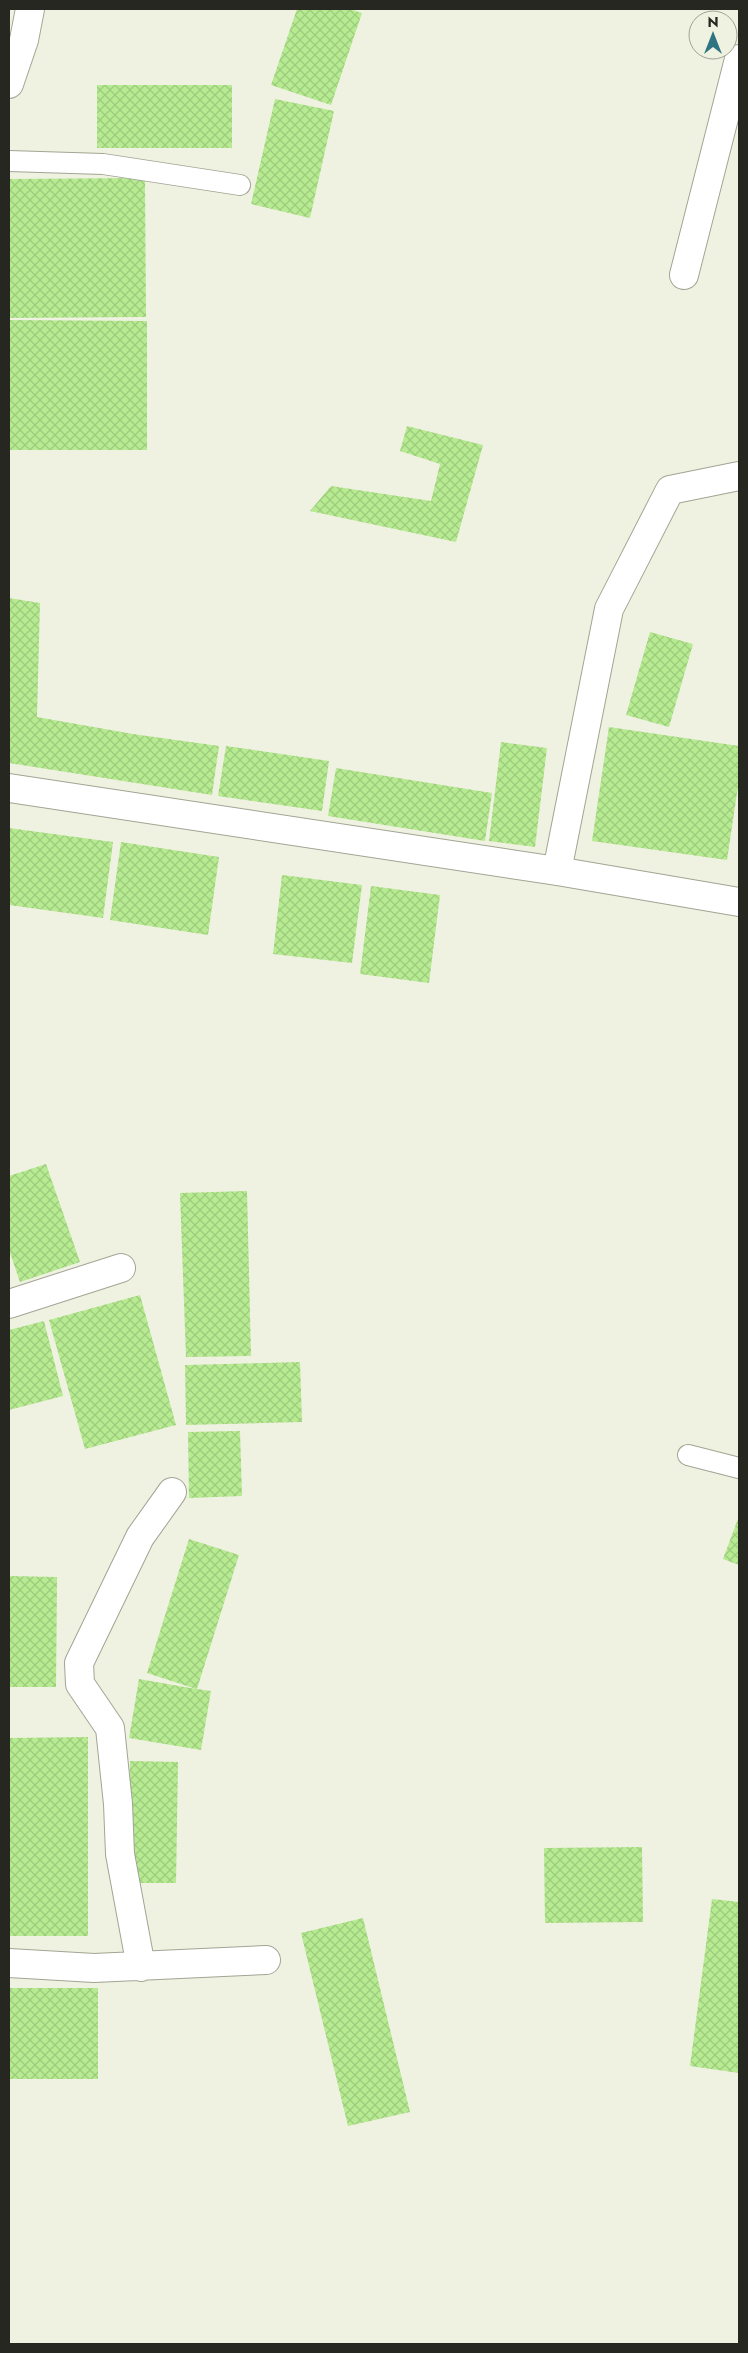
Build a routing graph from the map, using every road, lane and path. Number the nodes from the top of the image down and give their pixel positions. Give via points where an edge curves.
1 (30, 9) edge
2 (739, 59) edge
3 (9, 84) edge
4 (9, 161) edge
5 (240, 185) dead end
6 (684, 275) dead end
7 (739, 476) edge
8 (9, 788) edge
9 (557, 871) junction
10 (739, 902) edge
11 (121, 1268) dead end
12 (9, 1304) edge
13 (688, 1455) dead end
14 (739, 1468) edge
15 (172, 1492) dead end
16 (266, 1960) dead end
17 (9, 1963) edge
18 (141, 1967) junction

1 - 3 street via 24,40
2 - 6 street
4 - 5 lane via 103,164
7 - 9 street via 670,490 609,609
8 - 9 street
9 - 10 street
11 - 12 street
13 - 14 lane
15 - 18 street via 140,1537 79,1663 80,1684 110,1728 120,1854
16 - 18 street
17 - 18 street

